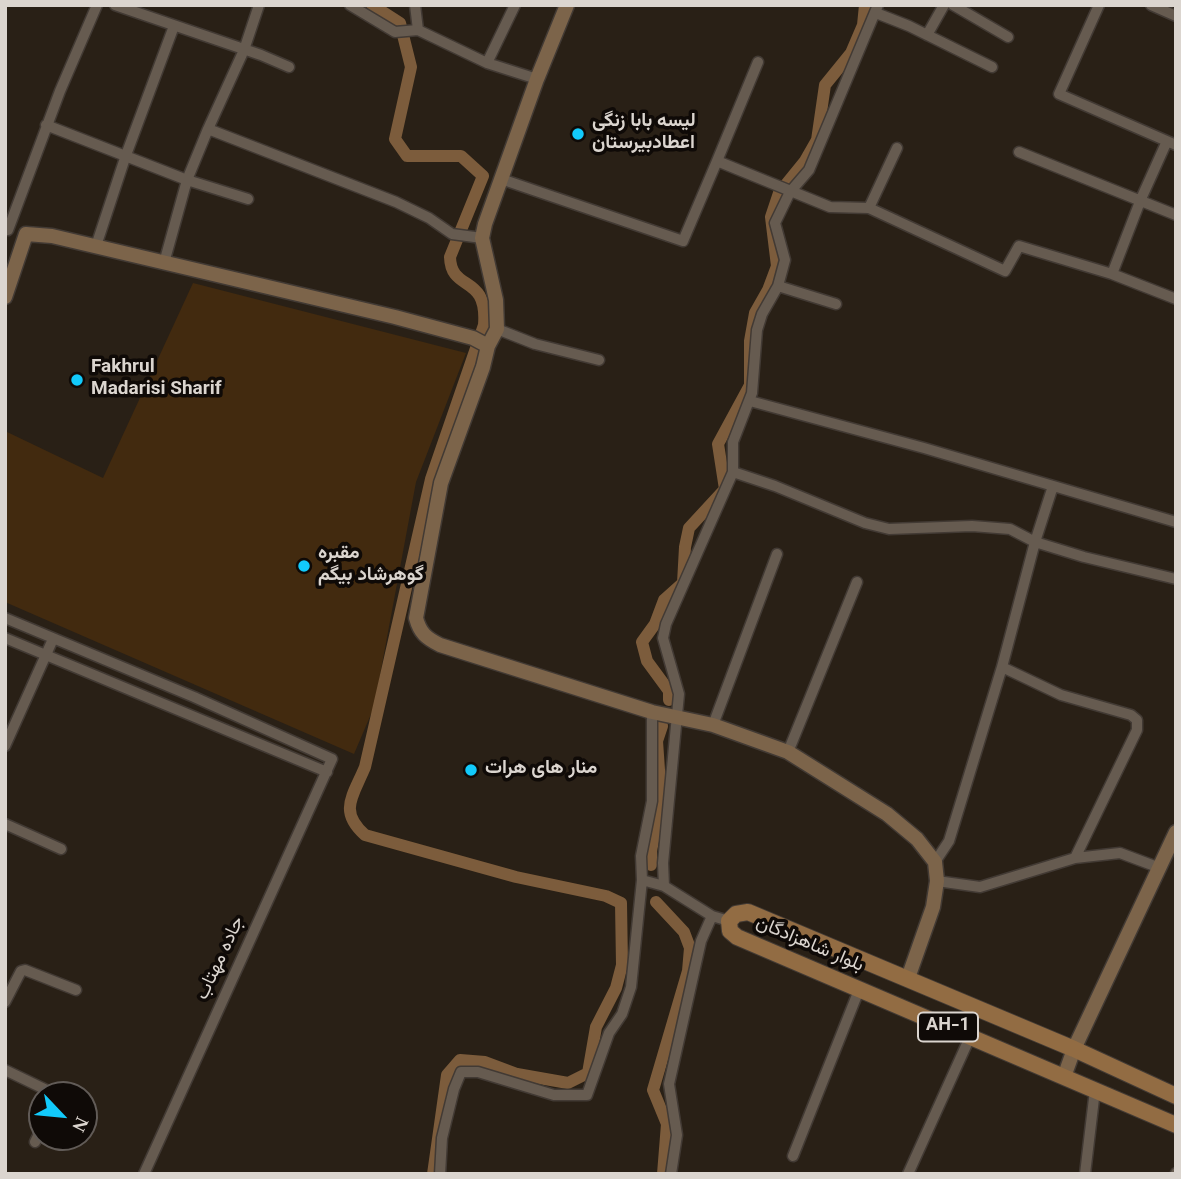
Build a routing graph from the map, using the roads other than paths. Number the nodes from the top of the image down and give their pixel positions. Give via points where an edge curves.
1 (97, 5) edge
2 (115, 5) edge
3 (259, 5) edge
4 (350, 5) edge
5 (415, 5) edge
6 (515, 5) edge
7 (567, 5) edge
8 (944, 5) edge
9 (953, 5) edge
10 (1099, 5) edge
11 (1151, 5) edge
12 (129, 8) edge
13 (877, 9) edge
14 (1176, 16) edge
15 (174, 26) junction
16 (418, 30) junction
17 (928, 35) junction
18 (1008, 37) dead end
19 (244, 50) junction
20 (486, 62) junction
21 (758, 62) dead end
22 (289, 67) dead end
23 (992, 67) dead end
24 (537, 79) junction
25 (47, 125) junction
26 (208, 129) junction
27 (1171, 143) edge
28 (897, 148) dead end
29 (1019, 152) dead end
30 (126, 155) junction
31 (716, 161) junction
32 (501, 179) junction
33 (187, 180) junction
34 (790, 192) junction
35 (1141, 199) junction
36 (248, 200) dead end
37 (869, 208) junction
38 (1176, 215) edge
39 (6, 230) edge
40 (26, 234) junction
41 (475, 236) junction
42 (96, 246) junction
43 (163, 263) junction
44 (1112, 274) junction
45 (778, 286) junction
46 (5, 297) edge
47 (1176, 299) edge
48 (836, 304) dead end
49 (498, 329) junction
50 (488, 346) junction
51 (599, 360) dead end
52 (750, 401) junction
53 (733, 472) junction
54 (1053, 486) junction
55 (1176, 522) edge
56 (1035, 542) junction
57 (777, 554) dead end
58 (1176, 579) edge
59 (857, 582) dead end
60 (5, 618) edge
61 (5, 638) edge
62 (53, 639) junction
63 (46, 654) junction
64 (1002, 667) junction
65 (652, 712) junction
66 (678, 716) junction
67 (713, 726) junction
68 (5, 746) edge
69 (788, 752) junction
70 (327, 772) junction
71 (5, 824) edge
72 (1176, 832) edge
73 (61, 849) dead end
74 (1076, 858) junction
75 (934, 862) junction
76 (1160, 868) junction
77 (642, 880) junction
78 (937, 881) junction
79 (664, 886) junction
80 (712, 916) junction
81 (729, 921) junction
82 (908, 978) junction
83 (76, 990) dead end
84 (859, 990) junction
85 (5, 1002) edge
86 (970, 1037) junction
87 (1074, 1049) junction
88 (5, 1070) edge
89 (1064, 1077) junction
90 (28, 1081) edge
91 (1095, 1090) junction
92 (1176, 1096) edge
93 (1176, 1125) edge
94 (793, 1156) dead end
95 (144, 1174) edge
96 (440, 1174) edge
97 (671, 1174) edge
98 (908, 1174) edge
99 (1085, 1174) edge

1 - 25 street
2 - 12 street
3 - 19 street
4 - 16 street via 395,32
5 - 16 street
6 - 20 street
7 - 24 main road
8 - 17 street
9 - 18 street
10 - 27 street via 1059,94
11 - 14 street
12 - 15 street
13 - 17 street
13 - 34 street via 809,170
15 - 19 street
15 - 30 street
16 - 20 street
17 - 23 street
19 - 22 street
19 - 26 street
20 - 24 street
21 - 31 street
24 - 32 main road
25 - 30 street
25 - 39 street
26 - 33 street
26 - 41 street via 396,202 452,234
27 - 35 street
28 - 37 street
29 - 35 street
30 - 33 street
30 - 42 street
31 - 32 street via 683,242
31 - 34 street
32 - 41 main road
33 - 36 street
33 - 43 street
34 - 37 street via 830,207
34 - 45 street via 775,223 785,260
35 - 38 street
35 - 44 street
37 - 44 street via 1005,271 1019,246
39 - 40 street
40 - 42 main road
40 - 46 main road
41 - 49 main road via 496,300
42 - 43 main road
43 - 50 main road via 395,317
44 - 47 street
45 - 48 street
45 - 52 street via 757,330
49 - 50 main road
49 - 51 street
50 - 65 main road via 441,483 416,618 420,631 440,645
52 - 53 street via 733,442
52 - 54 street
53 - 56 street via 889,529 1010,529
53 - 66 street via 666,624 663,638 679,694
54 - 55 street
54 - 56 street
56 - 58 street
56 - 64 street
57 - 67 street
59 - 69 street
60 - 62 street
61 - 63 street
62 - 63 street
62 - 70 street, جاده مهتاب via 331,759
63 - 68 street
63 - 70 street
64 - 74 street via 1061,695 1137,720 1137,730
64 - 75 street via 949,841
65 - 66 main road
65 - 77 street via 652,800 641,856
66 - 67 main road
66 - 79 street
67 - 69 main road
69 - 75 main road via 887,814 917,839
70 - 95 street, جاده مهتاب
71 - 73 street
72 - 76 main road
74 - 76 street via 1120,853
74 - 78 street via 980,887
75 - 78 main road
76 - 87 main road
77 - 79 street
77 - 96 street via 631,987 587,1094 554,1095 478,1072 461,1072 444,1127
78 - 82 main road
79 - 80 street
80 - 81 street
80 - 97 street via 701,941 669,1084 677,1135
81 - 82 main road, بلوار شاهزادگان / AH-1 via 748,912
81 - 84 main road, بلوار شاهزادگان / AH-1 via 730,931 737,937
82 - 87 main road, بلوار شاهزادگان / AH-1
83 - 85 street via 25,970
84 - 86 main road, بلوار شاهزادگان / AH-1
84 - 94 street
86 - 89 main road, بلوار شاهزادگان / AH-1
86 - 98 street
87 - 89 main road
87 - 92 main road, بلوار شاهزادگان / AH-1
88 - 90 street
89 - 91 main road, بلوار شاهزادگان / AH-1
91 - 93 main road, بلوار شاهزادگان / AH-1
91 - 99 street

